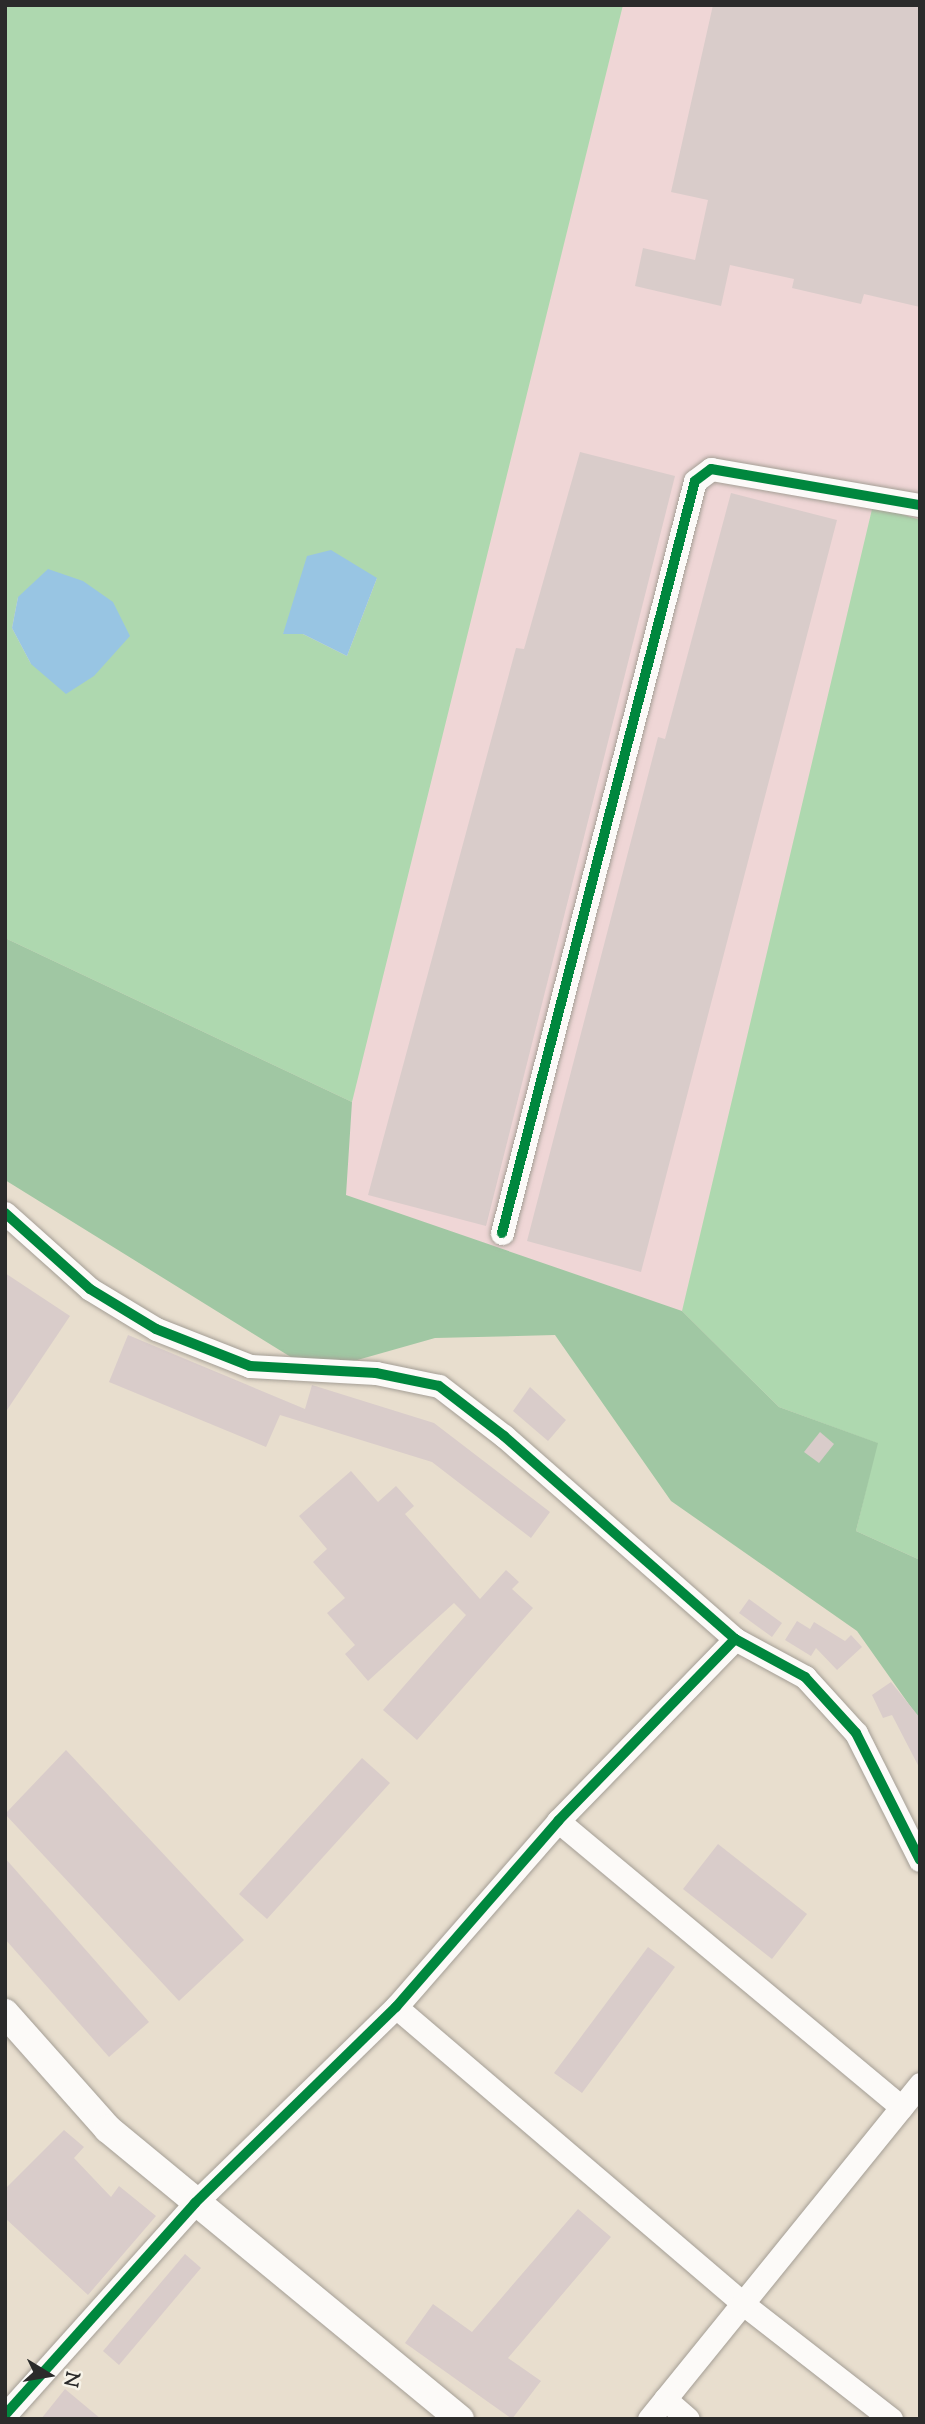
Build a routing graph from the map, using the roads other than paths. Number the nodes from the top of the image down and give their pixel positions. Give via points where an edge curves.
1 (920, 505) edge
2 (5, 1213) edge
3 (502, 1233) dead end
4 (735, 1639) junction
5 (558, 1821) junction
6 (920, 1860) edge
7 (396, 2007) junction
8 (5, 2012) edge
9 (920, 2084) edge
10 (901, 2107) junction
11 (195, 2203) junction
12 (742, 2303) junction
13 (665, 2399) junction
14 (5, 2415) edge
15 (460, 2419) edge
16 (649, 2419) edge
17 (688, 2419) edge
18 (891, 2419) edge

1 - 3 street via 710,469 695,481
2 - 4 street via 90,1289 156,1329 250,1366 376,1373 439,1386 504,1436
4 - 5 street
4 - 6 street via 806,1677 856,1733
5 - 7 street
5 - 10 street
7 - 11 street
7 - 12 street
8 - 11 street via 108,2129
9 - 10 street
10 - 12 street
11 - 14 street
11 - 15 street
12 - 13 street
12 - 18 street
13 - 16 street
13 - 17 street

